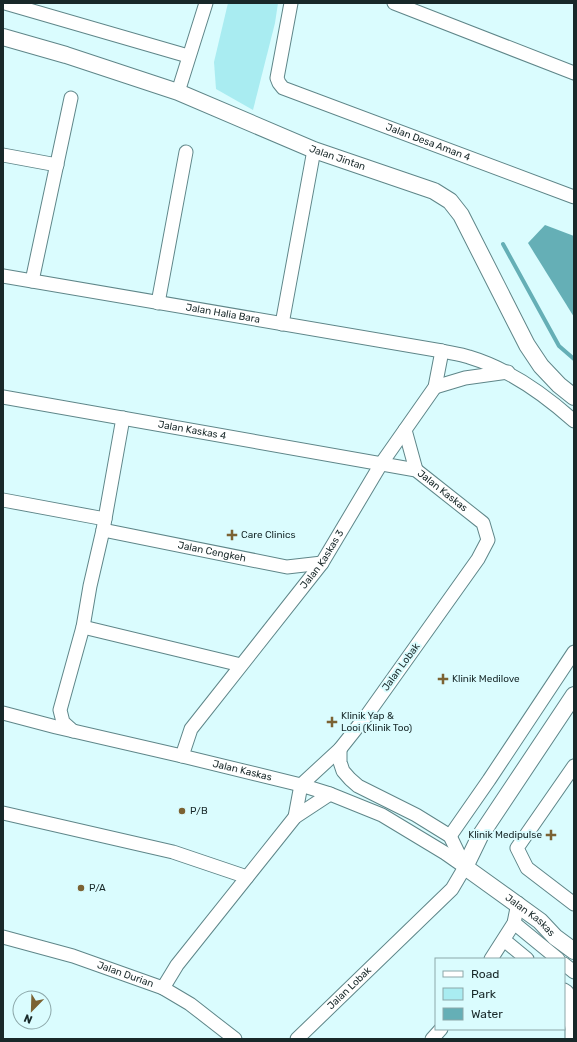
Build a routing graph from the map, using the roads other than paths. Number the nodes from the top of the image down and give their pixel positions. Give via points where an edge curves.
1 (5, 3) edge
2 (206, 3) edge
3 (291, 3) edge
4 (394, 3) edge
5 (409, 6) edge
6 (3, 37) edge
7 (188, 56) junction
8 (574, 73) edge
9 (178, 92) junction
10 (71, 98) dead end
11 (314, 150) junction
12 (186, 152) dead end
13 (3, 155) edge
14 (57, 165) junction
15 (574, 197) edge
16 (3, 276) edge
17 (32, 281) junction
18 (158, 303) junction
19 (282, 324) junction
20 (442, 351) junction
21 (508, 372) junction
22 (435, 387) junction
23 (3, 397) edge
24 (574, 397) edge
25 (123, 418) junction
26 (574, 421) edge
27 (405, 430) junction
28 (381, 464) junction
29 (416, 470) junction
30 (3, 500) edge
31 (104, 524) junction
32 (488, 540) joint
33 (322, 564) junction
34 (83, 628) junction
35 (574, 652) edge
36 (240, 665) junction
37 (574, 695) edge
38 (60, 710) junction
39 (3, 713) edge
40 (37, 722) junction
41 (73, 731) junction
42 (340, 749) junction
43 (182, 756) junction
44 (574, 766) edge
45 (301, 785) junction
46 (330, 794) junction
47 (3, 813) edge
48 (295, 817) junction
49 (450, 836) junction
50 (465, 867) junction
51 (247, 877) junction
52 (518, 903) junction
53 (574, 904) edge
54 (540, 921) junction
55 (514, 923) junction
56 (3, 938) edge
57 (504, 940) junction
58 (574, 941) edge
59 (574, 951) edge
60 (492, 958) edge
61 (526, 958) edge
62 (557, 958) edge
63 (565, 965) edge
64 (574, 972) edge
65 (163, 988) junction
66 (568, 991) edge
67 (235, 1039) edge
68 (297, 1039) edge
69 (572, 1039) edge

1 - 7 street
2 - 7 street
3 - 15 street, Jalan Desa Aman 4 via 277,78 283,88
4 - 5 street
5 - 8 street
6 - 9 street, Jalan Jintan
7 - 9 street
9 - 11 street, Jalan Jintan
10 - 14 street
11 - 19 street
11 - 24 street, Jalan Jintan via 434,191 450,202 461,215 527,345 541,366
12 - 18 street
13 - 14 street
14 - 17 street
16 - 17 street, Jalan Halia Bara
17 - 18 street, Jalan Halia Bara
18 - 19 street, Jalan Halia Bara
19 - 20 street, Jalan Halia Bara
20 - 21 street, Jalan Halia Bara via 470,357
20 - 22 street, Jalan Kaskas 3
21 - 22 street via 465,378
21 - 26 street, Jalan Halia Bara via 554,403
22 - 27 street, Jalan Kaskas 3
23 - 25 street, Jalan Kaskas 4
25 - 28 street, Jalan Kaskas 4
25 - 31 street
27 - 28 street, Jalan Kaskas 3
27 - 29 street
28 - 29 street, Jalan Kaskas
28 - 33 street, Jalan Kaskas 3
29 - 32 street, Jalan Kaskas via 483,523
30 - 31 street, Jalan Cengkeh
31 - 33 street, Jalan Cengkeh via 287,567
31 - 34 street
32 - 42 street, Jalan Lobak via 478,559 396,675
33 - 36 street, Jalan Kaskas 3
34 - 36 street
34 - 38 street
35 - 49 street
36 - 43 street, Jalan Kaskas 3 via 191,728
37 - 50 street via 480,836
38 - 40 street
38 - 41 street via 63,722
39 - 40 street, Jalan Kaskas
40 - 41 street, Jalan Kaskas
41 - 43 street, Jalan Kaskas
42 - 45 street, Jalan Lobak
42 - 49 street via 340,762 350,780
43 - 45 street, Jalan Kaskas
44 - 53 street via 517,848 527,868
45 - 46 street, Jalan Kaskas
45 - 48 street
46 - 48 street
46 - 50 street, Jalan Kaskas via 382,815
47 - 51 street via 173,852
48 - 51 street
49 - 50 street, Jalan Kaskas
50 - 52 street, Jalan Kaskas
50 - 68 street, Jalan Lobak via 452,889
51 - 65 street via 177,965
52 - 54 street, Jalan Kaskas
52 - 55 street
54 - 58 street
54 - 59 street, Jalan Kaskas via 555,937
55 - 57 street
55 - 62 street
56 - 65 street, Jalan Durian via 73,956
57 - 60 street
57 - 61 street
63 - 64 street
65 - 67 street, Jalan Durian via 190,1004
66 - 69 street

